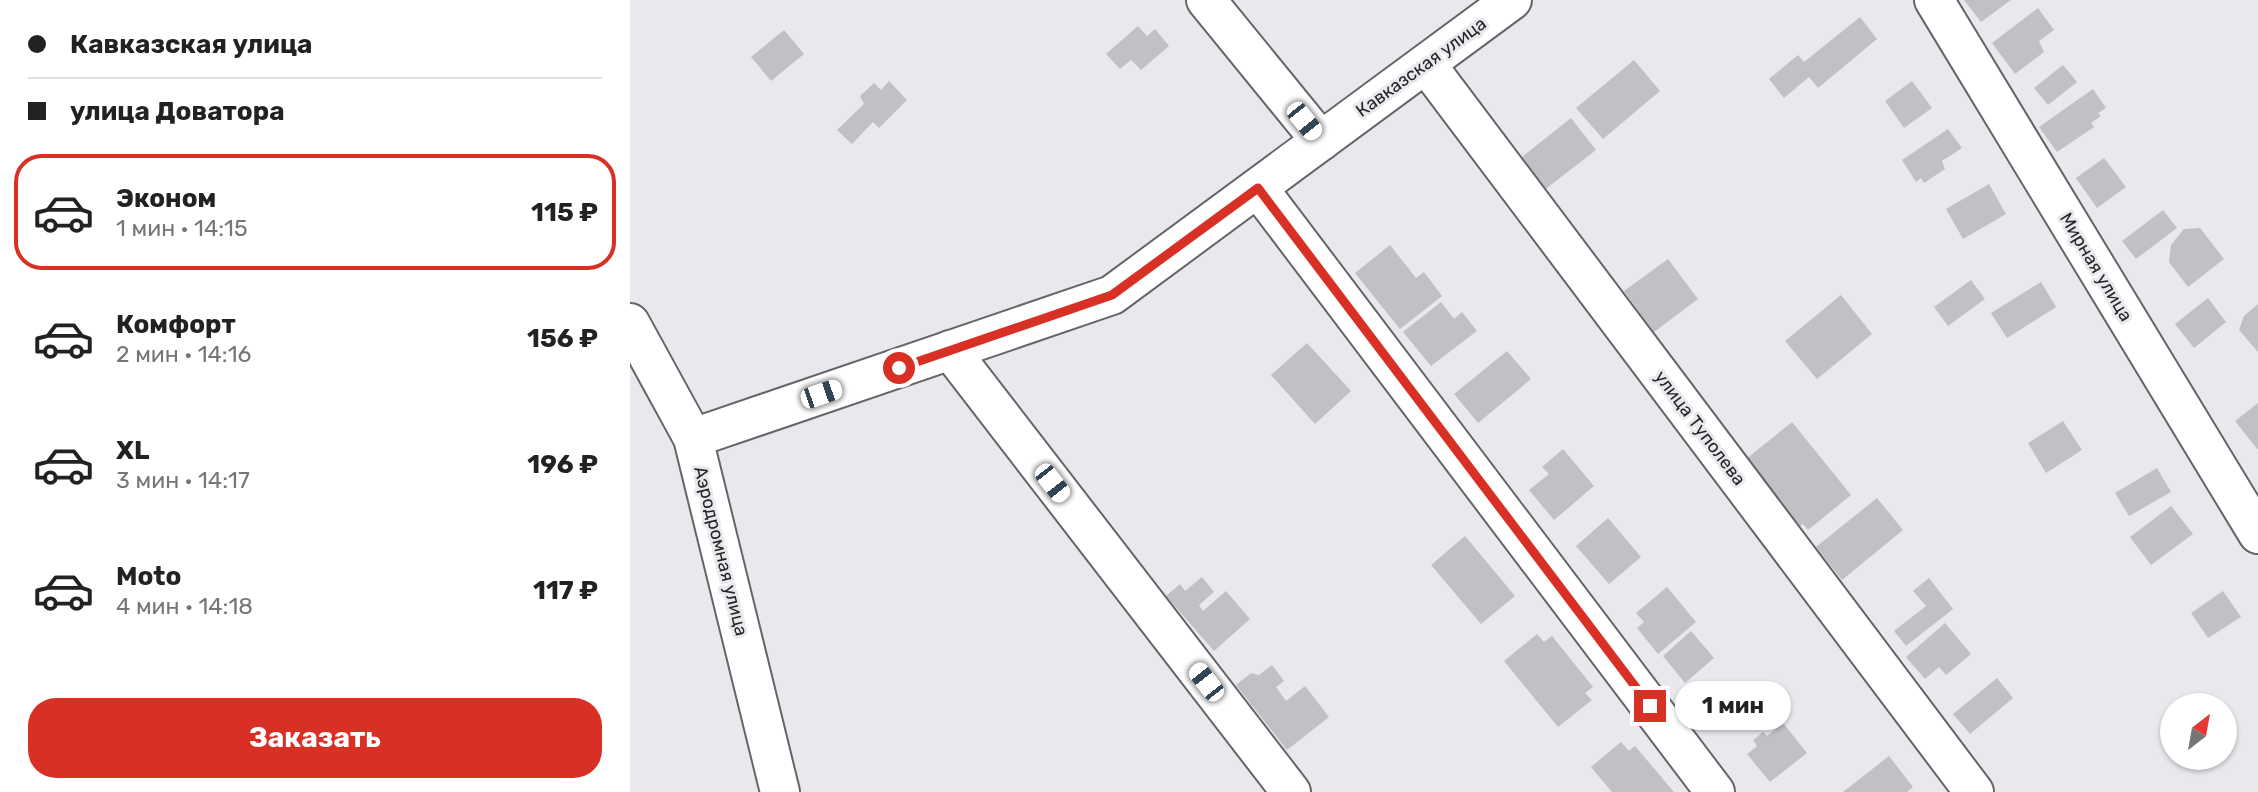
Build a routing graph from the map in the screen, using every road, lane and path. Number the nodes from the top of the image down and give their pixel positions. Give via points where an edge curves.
1 (1206, 0) edge
2 (1512, 0) edge
3 (1934, 0) edge
4 (1426, 64) junction
5 (1321, 141) junction
6 (1258, 188) junction
7 (630, 323) edge
8 (950, 350) junction
9 (693, 438) junction
10 (2258, 534) edge
11 (780, 792) edge
12 (1292, 792) edge
13 (1715, 792) edge
14 (1974, 792) edge

1 - 5 street
2 - 4 street, Кавказская улица
3 - 10 street, Мирная улица
4 - 5 street, Кавказская улица
4 - 14 street, улица Туполева
5 - 6 street, Кавказская улица
6 - 8 street, Кавказская улица via 1112,295
6 - 13 street
7 - 9 street, Аэродромная улица
8 - 9 street, Кавказская улица
8 - 12 street
9 - 11 street, Аэродромная улица

